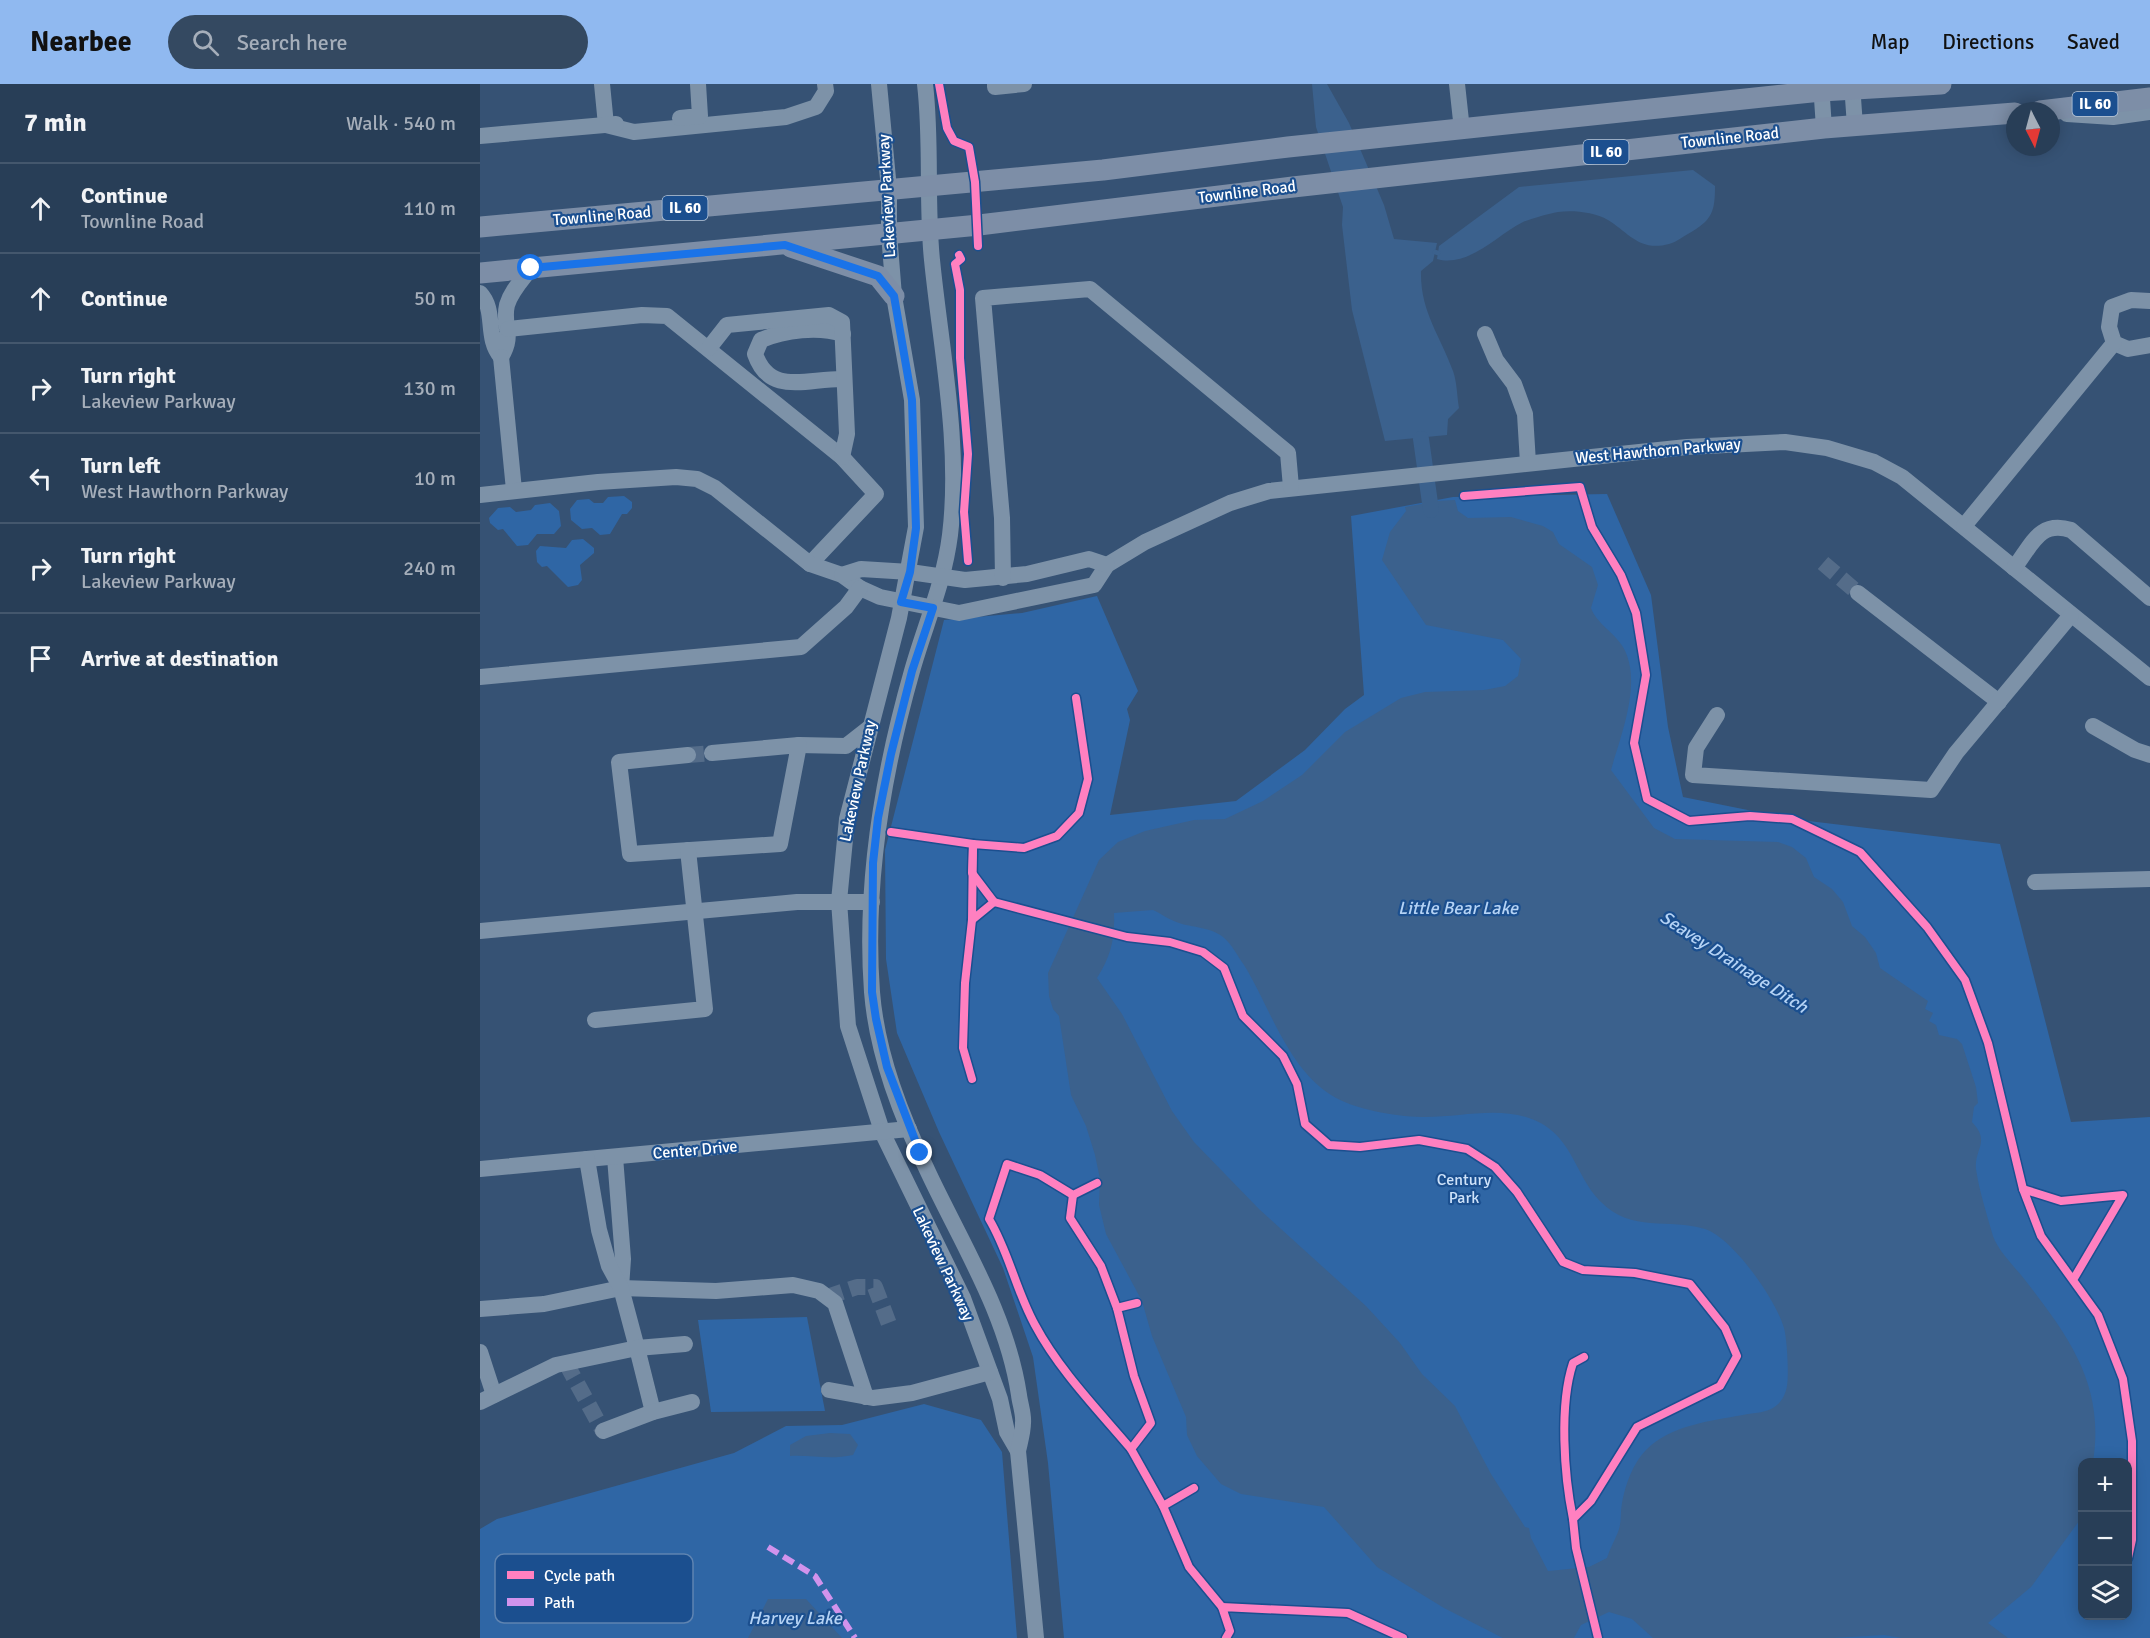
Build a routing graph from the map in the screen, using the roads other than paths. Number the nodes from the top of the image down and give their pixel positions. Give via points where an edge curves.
1 (602, 84) edge
2 (698, 84) edge
3 (825, 84) edge
4 (879, 84) edge
5 (925, 84) edge
6 (995, 84) edge
7 (1024, 84) edge
8 (1457, 84) edge
9 (1941, 84) edge
10 (1853, 87) edge
11 (1821, 88) edge
12 (2150, 98) edge
13 (2060, 109) edge
14 (2150, 112) edge
15 (2006, 114) edge
16 (2060, 114) edge
17 (606, 125) junction
18 (1855, 126) junction
19 (1824, 128) junction
20 (1462, 130) junction
21 (480, 136) edge
22 (929, 187) junction
23 (889, 189) junction
24 (480, 227) edge
25 (930, 229) junction
26 (889, 233) junction
27 (785, 245) junction
28 (531, 268) junction
29 (480, 273) edge
30 (480, 293) edge
31 (894, 296) junction
32 (2150, 302) edge
33 (508, 329) junction
34 (843, 334) junction
35 (1485, 334) dead end
36 (2114, 343) junction
37 (2150, 345) edge
38 (709, 348) junction
39 (501, 357) junction
40 (844, 378) junction
41 (842, 457) junction
42 (1528, 463) junction
43 (1290, 487) junction
44 (514, 490) junction
45 (480, 495) edge
46 (1964, 526) junction
47 (810, 564) junction
48 (1107, 565) junction
49 (2014, 568) junction
50 (910, 572) junction
51 (842, 575) junction
52 (943, 578) junction
53 (1003, 578) junction
54 (860, 588) junction
55 (1858, 593) tunnel mouth
56 (2150, 598) edge
57 (901, 602) junction
58 (933, 608) junction
59 (2071, 615) junction
60 (480, 676) edge
61 (2150, 678) edge
62 (1999, 702) junction
63 (1717, 715) dead end
64 (2093, 726) dead end
65 (869, 728) junction
66 (799, 745) junction
67 (712, 753) tunnel mouth
68 (688, 755) tunnel mouth
69 (2150, 755) edge
70 (688, 850) junction
71 (2150, 880) edge
72 (2035, 882) dead end
73 (2150, 893) edge
74 (839, 901) junction
75 (872, 902) junction
76 (693, 911) junction
77 (480, 931) edge
78 (595, 1020) dead end
79 (909, 1129) junction
80 (883, 1134) junction
81 (615, 1157) junction
82 (587, 1159) junction
83 (480, 1169) edge
84 (621, 1288) junction
85 (480, 1309) edge
86 (685, 1344) dead end
87 (637, 1348) junction
88 (480, 1352) edge
89 (990, 1372) junction
90 (829, 1390) dead end
91 (866, 1397) junction
92 (487, 1398) edge
93 (692, 1402) dead end
94 (653, 1412) junction
95 (603, 1431) dead end
96 (1018, 1451) junction
97 (1036, 1638) edge

1 - 17 street
2 - 17 street via 700,117
3 - 17 street via 826,91 816,107 786,117 634,132
4 - 23 street, Lakeview Parkway
5 - 22 street, Lakeview Parkway via 930,135
6 - 7 street
8 - 20 street
9 - 10 main road, Townline Road / IL 60
10 - 11 main road, Townline Road / IL 60
10 - 18 street
11 - 19 street
11 - 20 main road, Townline Road / IL 60
12 - 13 main road, IL 60
14 - 16 street via 2113,117
15 - 18 main road, Townline Road / IL 60
17 - 21 street
18 - 19 main road, Townline Road / IL 60
19 - 25 main road, Townline Road / IL 60
20 - 22 main road, Townline Road / IL 60
22 - 23 main road, Townline Road / IL 60
22 - 25 street, Lakeview Parkway
23 - 24 main road, Townline Road / IL 60
23 - 26 street, Lakeview Parkway
25 - 26 main road, Townline Road / IL 60
25 - 52 street, Lakeview Parkway via 951,467 950,532
26 - 27 main road, Townline Road / IL 60
26 - 31 street, Lakeview Parkway
27 - 28 main road, Townline Road / IL 60
27 - 31 main road via 878,276
28 - 29 main road, Townline Road / IL 60
28 - 33 street via 507,307
30 - 39 street via 487,301 493,347
31 - 50 street, Lakeview Parkway via 912,400 916,528
32 - 36 street via 2131,300 2112,307 2109,327
33 - 38 street via 642,315 667,316
33 - 39 street via 509,344
34 - 38 street via 842,322 829,315 727,325
34 - 40 street
34 - 40 street via 826,329 775,334 761,340 755,354 761,370 780,382
35 - 42 street via 1496,360 1514,384 1525,414
36 - 37 street via 2128,349
36 - 46 street
38 - 41 street
39 - 44 street
40 - 41 street via 847,434
41 - 47 street via 876,494
42 - 43 street, West Hawthorn Parkway
42 - 46 street, West Hawthorn Parkway via 1687,447 1795,443 1874,462 1902,477
43 - 48 street, West Hawthorn Parkway via 1230,503 1175,527
43 - 53 street via 1288,453 1090,289 983,298 1002,518
44 - 45 street
44 - 47 street via 676,477 697,479 715,488
46 - 49 street, West Hawthorn Parkway
47 - 51 street
48 - 53 street via 1089,559
48 - 58 street, West Hawthorn Parkway via 1094,585 1062,594 959,613
49 - 56 street via 2041,531 2058,526 2071,530
49 - 59 street, West Hawthorn Parkway
50 - 51 street via 861,569
50 - 52 street
50 - 57 street, Lakeview Parkway
51 - 54 street, West Hawthorn Parkway
52 - 53 street
52 - 58 street, Lakeview Parkway
54 - 57 street, West Hawthorn Parkway
54 - 60 street via 846,607 801,647
55 - 62 street
57 - 58 street, West Hawthorn Parkway
57 - 65 street, Lakeview Parkway
58 - 75 street, Lakeview Parkway via 912,671 882,796
59 - 61 street, West Hawthorn Parkway
59 - 62 street
62 - 63 street via 1931,790 1693,775 1696,748
64 - 69 street
65 - 66 street via 846,746
65 - 74 street, Lakeview Parkway via 847,819
66 - 67 street
66 - 70 street via 780,844
68 - 70 street via 619,762 630,854
70 - 76 street
71 - 72 street
71 - 73 street
74 - 75 street
74 - 76 street
74 - 80 street, Lakeview Parkway via 848,1026
75 - 79 street, Lakeview Parkway via 872,992 876,1019 887,1067
76 - 77 street
76 - 78 street via 705,1009
79 - 80 street, Center Drive
79 - 96 street, Lakeview Parkway via 987,1288 1014,1363 1023,1423
80 - 81 street, Center Drive
80 - 89 street, Lakeview Parkway via 963,1298
81 - 82 street, Center Drive
81 - 84 street via 623,1259
82 - 83 street, Center Drive
82 - 84 street via 599,1230 609,1266
84 - 85 street via 544,1304
84 - 87 street
84 - 91 street via 716,1291 793,1285 819,1291 835,1303
86 - 87 street
87 - 92 street via 556,1365
87 - 94 street
88 - 92 street
89 - 91 street via 912,1393
89 - 96 street, Lakeview Parkway via 1007,1432
90 - 91 street
93 - 94 street
94 - 95 street
96 - 97 street, Lakeview Parkway

